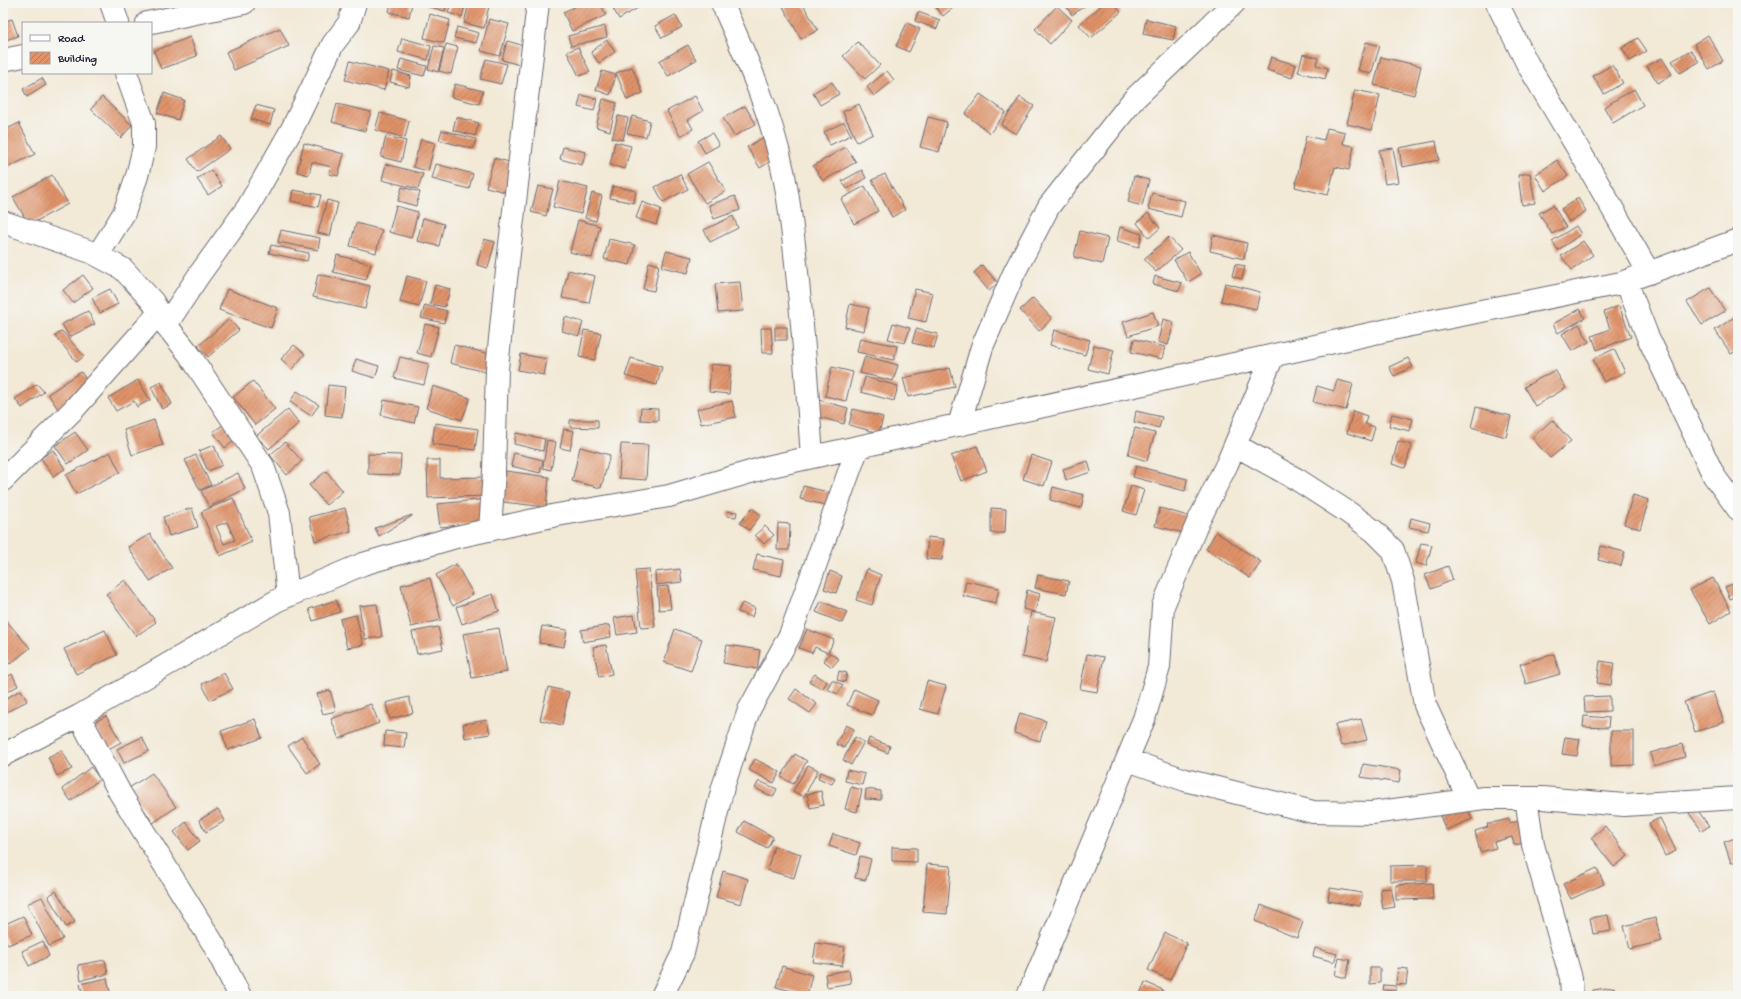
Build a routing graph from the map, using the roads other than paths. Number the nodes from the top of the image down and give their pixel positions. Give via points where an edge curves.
1 (111, 3) edge
2 (244, 3) edge
3 (355, 3) edge
4 (538, 3) edge
5 (722, 3) edge
6 (1234, 3) edge
7 (1497, 3) edge
8 (118, 22) edge
9 (152, 22) edge
10 (22, 56) edge
11 (3, 60) edge
12 (126, 74) edge
13 (3, 222) edge
14 (1738, 240) edge
15 (98, 255) junction
16 (1649, 273) junction
17 (1626, 281) junction
18 (163, 319) junction
19 (1272, 356) junction
20 (959, 424) junction
21 (1235, 445) junction
22 (858, 447) junction
23 (812, 457) junction
24 (3, 480) edge
25 (1735, 501) edge
26 (490, 530) junction
27 (288, 596) junction
28 (79, 716) junction
29 (3, 755) edge
30 (1128, 760) junction
31 (1526, 798) junction
32 (1738, 798) edge
33 (1469, 800) junction
34 (671, 990) edge
35 (240, 996) edge
36 (1028, 996) edge
37 (1572, 996) edge

1 - 8 street
2 - 9 street
3 - 18 street via 349,23 333,44 292,129 248,207 199,275
4 - 26 street via 498,361
5 - 23 street via 764,104 783,170 793,232 804,337
6 - 20 street via 1133,100 1049,206 1014,273 982,347
7 - 16 street via 1528,65
10 - 11 street
12 - 15 street via 144,123 144,147 124,213
13 - 15 street
14 - 16 street
15 - 18 street via 123,269 153,302
16 - 17 street
17 - 19 street
17 - 25 street via 1647,335 1714,476
18 - 24 street
18 - 27 street via 264,466 279,513
19 - 20 street
19 - 21 street
20 - 22 street
21 - 30 street via 1198,522 1163,606 1159,667 1144,719
21 - 33 street via 1298,480 1349,513 1394,550 1403,581 1426,705
22 - 23 street
22 - 34 street via 790,635 749,710 723,787 683,953
23 - 26 street via 767,467 669,496 557,515
26 - 27 street via 456,537 363,564
27 - 28 street
28 - 29 street
28 - 35 street via 120,793 214,945
30 - 33 street via 1185,780 1313,812 1372,813
30 - 36 street
31 - 32 street via 1624,806
31 - 33 street
31 - 37 street via 1533,845 1571,978

